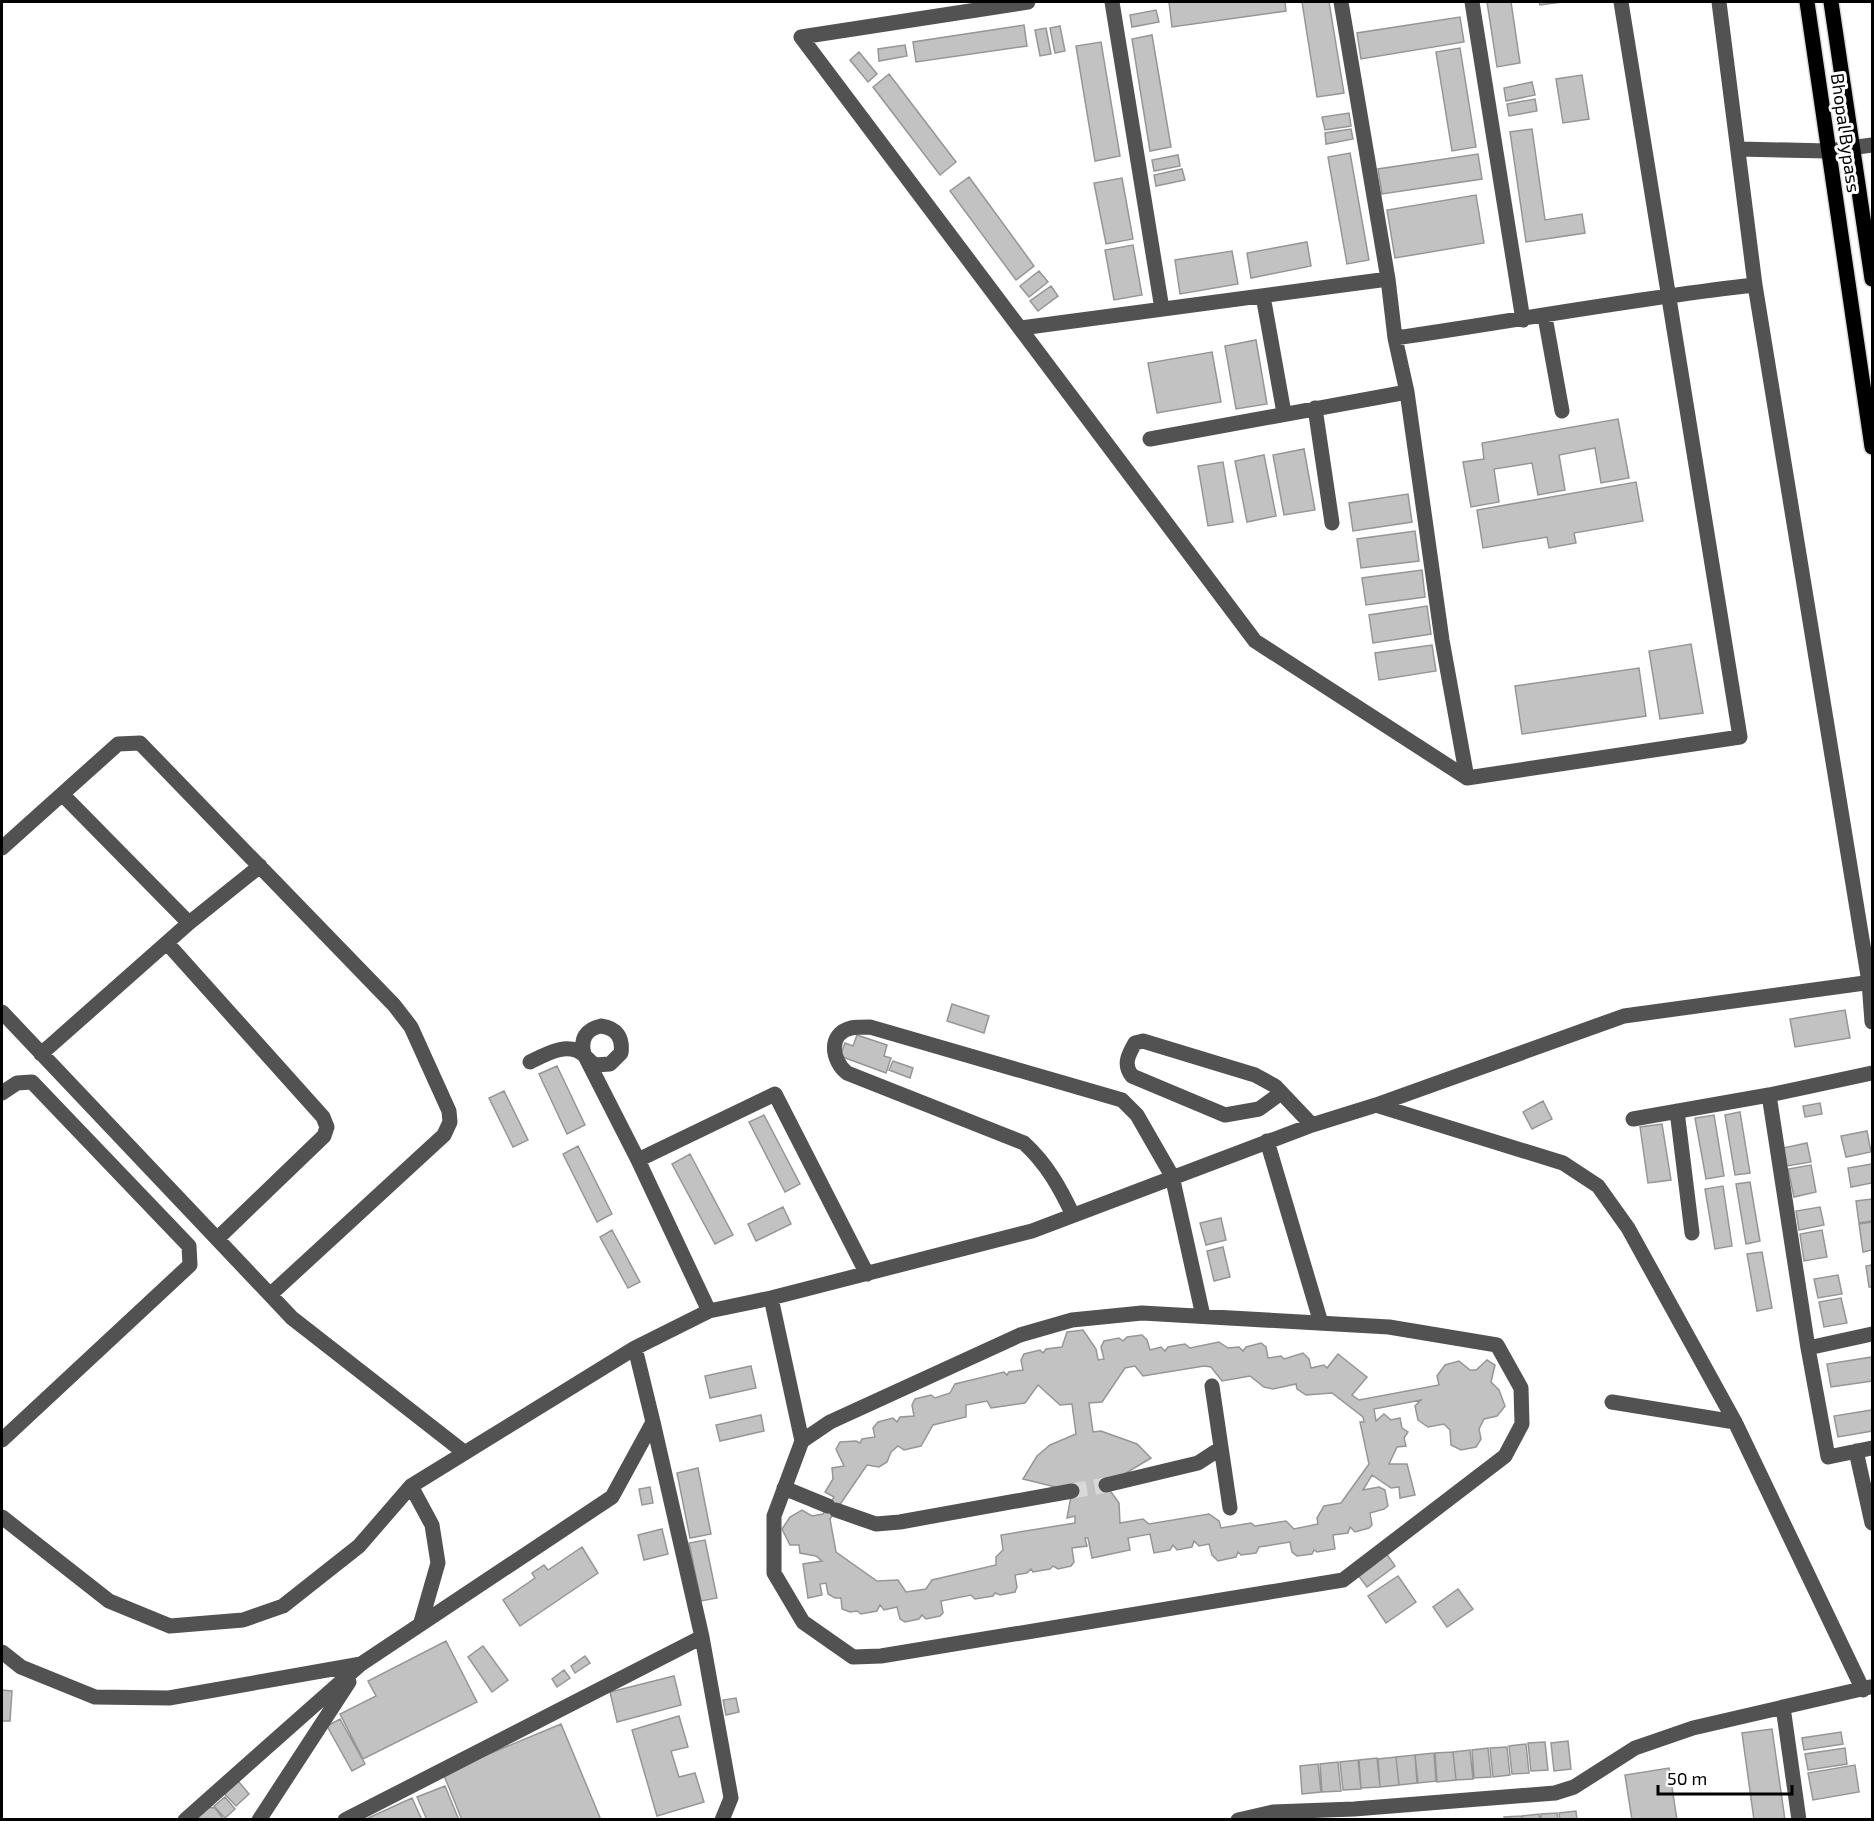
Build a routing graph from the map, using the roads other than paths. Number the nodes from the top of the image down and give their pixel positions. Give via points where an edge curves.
1 (1028, 2) edge
2 (1112, 2) edge
3 (1341, 2) edge
4 (1472, 2) edge
5 (1621, 2) edge
6 (1719, 2) edge
7 (1807, 2) edge
8 (1831, 2) edge
9 (1872, 145) edge
10 (1852, 148) junction
11 (1739, 149) junction
12 (1828, 151) junction
13 (1388, 279) junction
14 (1872, 279) edge
15 (1755, 285) junction
16 (1669, 294) junction
17 (1263, 296) junction
18 (1162, 309) junction
19 (1545, 316) junction
20 (1523, 320) junction
21 (1021, 328) junction
22 (1395, 338) junction
23 (1407, 392) junction
24 (1315, 408) junction
25 (1562, 411) dead end
26 (1284, 413) junction
27 (1150, 439) dead end
28 (1872, 447) edge
29 (1332, 523) dead end
30 (1467, 778) junction
31 (62, 794) junction
32 (2, 848) edge
33 (260, 866) junction
34 (189, 923) junction
35 (167, 944) junction
36 (1871, 982) edge
37 (2, 1012) edge
38 (1872, 1022) edge
39 (41, 1053) junction
40 (530, 1062) dead end
41 (1872, 1073) edge
42 (2, 1093) edge
43 (1281, 1093) junction
44 (1769, 1095) junction
45 (1376, 1105) junction
46 (1677, 1111) junction
47 (1633, 1119) dead end
48 (1312, 1125) junction
49 (1268, 1141) junction
50 (638, 1160) junction
51 (1172, 1176) junction
52 (1073, 1215) junction
53 (1692, 1233) dead end
54 (217, 1239) junction
55 (867, 1274) junction
56 (270, 1294) junction
57 (771, 1298) junction
58 (709, 1311) junction
59 (1203, 1316) junction
60 (1321, 1323) junction
61 (1872, 1334) edge
62 (635, 1348) junction
63 (1808, 1348) junction
64 (1212, 1386) dead end
65 (1612, 1402) dead end
66 (652, 1422) junction
67 (1736, 1422) junction
68 (2, 1440) edge
69 (802, 1441) junction
70 (1221, 1448) junction
71 (1872, 1448) edge
72 (1856, 1451) junction
73 (465, 1453) junction
74 (1106, 1485) tunnel mouth
75 (411, 1486) junction
76 (784, 1488) junction
77 (1072, 1491) tunnel mouth
78 (1230, 1508) dead end
79 (2, 1517) edge
80 (1872, 1523) edge
81 (421, 1622) junction
82 (702, 1637) junction
83 (2, 1652) edge
84 (361, 1664) junction
85 (1868, 1688) edge
86 (1783, 1707) junction
87 (1354, 1814) edge
88 (185, 1820) edge
89 (259, 1820) edge
90 (345, 1820) edge
91 (722, 1820) edge
92 (1238, 1820) edge
93 (1799, 1820) edge

1 - 21 street via 801,37
2 - 18 street
3 - 13 street
4 - 20 street
5 - 16 street
6 - 11 street
7 - 12 main road, Bhopal Bypass
8 - 10 main road, Bhopal Bypass
9 - 10 street
10 - 12 street
10 - 14 main road, Bhopal Bypass
11 - 12 street
11 - 15 street
12 - 28 main road, Bhopal Bypass
13 - 17 street
13 - 22 street
15 - 16 street
15 - 36 street
16 - 19 street
16 - 30 street via 1740,737
17 - 18 street
17 - 26 street
18 - 21 street
19 - 20 street
19 - 25 street
20 - 22 street
21 - 30 street via 1255,641
22 - 23 street
23 - 24 street
23 - 30 street via 1442,640
24 - 26 street
24 - 29 street
26 - 27 street
31 - 32 street
31 - 33 street via 118,744 141,743
31 - 34 street
33 - 34 street
33 - 56 street via 411,1027 449,1111 450,1122 444,1135
34 - 35 street
35 - 39 street
35 - 54 street via 323,1117 327,1127 324,1137
36 - 38 street
36 - 45 street via 1624,1016
37 - 39 street
39 - 54 street
40 - 50 street via 566,1048 584,1054
41 - 44 street
42 - 68 street via 17,1083 32,1082 189,1246 191,1255 190,1264
43 - 43 street via 1255,1075 1143,1041 1135,1043 1127,1060 1132,1076 1226,1115 1258,1109
43 - 48 street
44 - 46 street
44 - 63 street
45 - 48 street
45 - 67 street via 1563,1163 1598,1186 1629,1228
46 - 47 street
46 - 53 street
48 - 49 street
49 - 51 street
49 - 60 street
50 - 55 street via 775,1094
50 - 58 street
51 - 52 street
51 - 52 street via 1137,1115 1122,1100 870,1027 852,1028 835,1042 833,1055 837,1066 847,1073 1024,1143 1040,1157
51 - 59 street
52 - 55 street via 1032,1232
54 - 56 street
55 - 57 street
56 - 73 street via 292,1318
57 - 58 street
57 - 69 street
58 - 62 street
59 - 60 street
59 - 69 street via 1142,1312 1072,1320 1020,1335 830,1422
60 - 76 street via 1389,1327 1497,1345 1521,1388 1522,1424 1505,1456 1344,1580 881,1656 853,1657 803,1622 774,1573 774,1516
61 - 63 street
62 - 66 street
62 - 73 street
63 - 72 street via 1828,1457
64 - 70 street
65 - 67 street
66 - 81 street via 612,1497
66 - 82 street
67 - 85 street
69 - 76 street
70 - 74 street via 1198,1463
70 - 78 street
71 - 72 street
72 - 80 street
73 - 75 street
75 - 79 street via 359,1546 283,1606 243,1620 171,1626 109,1601
75 - 81 street via 432,1525 438,1563
76 - 77 street via 876,1524
81 - 84 street
82 - 90 street
82 - 91 street via 731,1798
83 - 84 street via 21,1667 95,1697 169,1698
84 - 88 street
84 - 89 street
85 - 86 street
86 - 87 street via 1693,1728 1635,1748 1574,1787 1555,1793
86 - 93 street
87 - 92 street via 1273,1812

